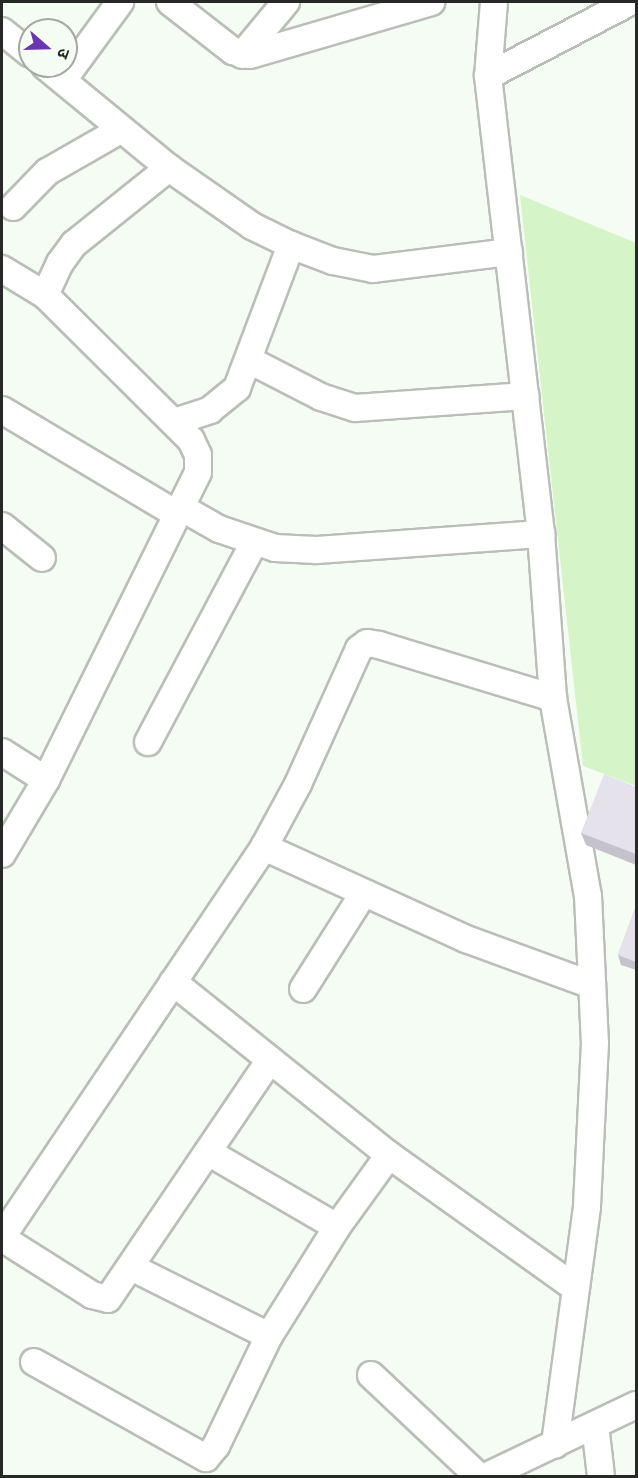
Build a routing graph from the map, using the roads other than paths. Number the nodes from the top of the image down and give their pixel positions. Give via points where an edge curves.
1 (120, 2) edge
2 (170, 2) edge
3 (286, 2) edge
4 (431, 2) edge
5 (494, 2) edge
6 (630, 2) edge
7 (2, 31) edge
8 (18, 44) edge
9 (78, 47) edge
10 (242, 55) junction
11 (488, 76) junction
12 (60, 78) edge
13 (122, 129) junction
14 (169, 168) junction
15 (13, 207) dead end
16 (291, 245) junction
17 (509, 252) junction
18 (2, 269) edge
19 (45, 295) junction
20 (249, 360) junction
21 (525, 396) junction
22 (2, 410) edge
23 (174, 422) junction
24 (180, 512) junction
25 (2, 526) edge
26 (541, 534) junction
27 (254, 543) junction
28 (42, 558) dead end
29 (553, 698) junction
30 (148, 742) dead end
31 (2, 752) edge
32 (46, 780) junction
33 (264, 847) junction
34 (2, 854) edge
35 (363, 894) junction
36 (173, 982) junction
37 (592, 985) junction
38 (303, 988) dead end
39 (270, 1060) junction
40 (208, 1152) junction
41 (389, 1155) junction
42 (337, 1227) junction
43 (2, 1237) edge
44 (131, 1267) junction
45 (574, 1287) junction
46 (269, 1336) junction
47 (34, 1362) dead end
48 (371, 1375) dead end
49 (636, 1405) edge
50 (595, 1425) junction
51 (555, 1444) junction
52 (477, 1476) edge
53 (487, 1476) edge
54 (600, 1476) edge

1 - 9 street
2 - 10 street
3 - 10 street
4 - 10 street
5 - 11 street
6 - 11 street
7 - 8 street
11 - 17 street
12 - 13 street
13 - 14 street
13 - 15 street via 47,172
14 - 16 street via 252,226
14 - 19 street via 74,244
16 - 17 street via 333,261 373,269
16 - 20 street
17 - 21 street
18 - 19 street
19 - 23 street
20 - 21 street via 321,397 355,408
20 - 23 street via 237,388 225,401
21 - 26 street
22 - 24 street
23 - 24 street via 191,440 198,455 198,472
24 - 27 street
24 - 32 street
25 - 28 street
26 - 27 street via 316,550
26 - 29 street
27 - 30 street
29 - 33 street via 367,643 352,661 298,784
29 - 37 street via 588,896
31 - 32 street
32 - 34 street
33 - 35 street
33 - 36 street
35 - 37 street via 466,939
35 - 38 street
36 - 39 street
36 - 43 street
37 - 45 street via 595,1042 587,1207
39 - 40 street
39 - 41 street
40 - 42 street
40 - 44 street
41 - 42 street
41 - 45 street
42 - 46 street
43 - 44 street via 99,1298 108,1299
44 - 46 street
45 - 51 street
46 - 47 street via 216,1446 206,1458
48 - 52 street
49 - 50 street
50 - 51 street
50 - 54 street
51 - 53 street

